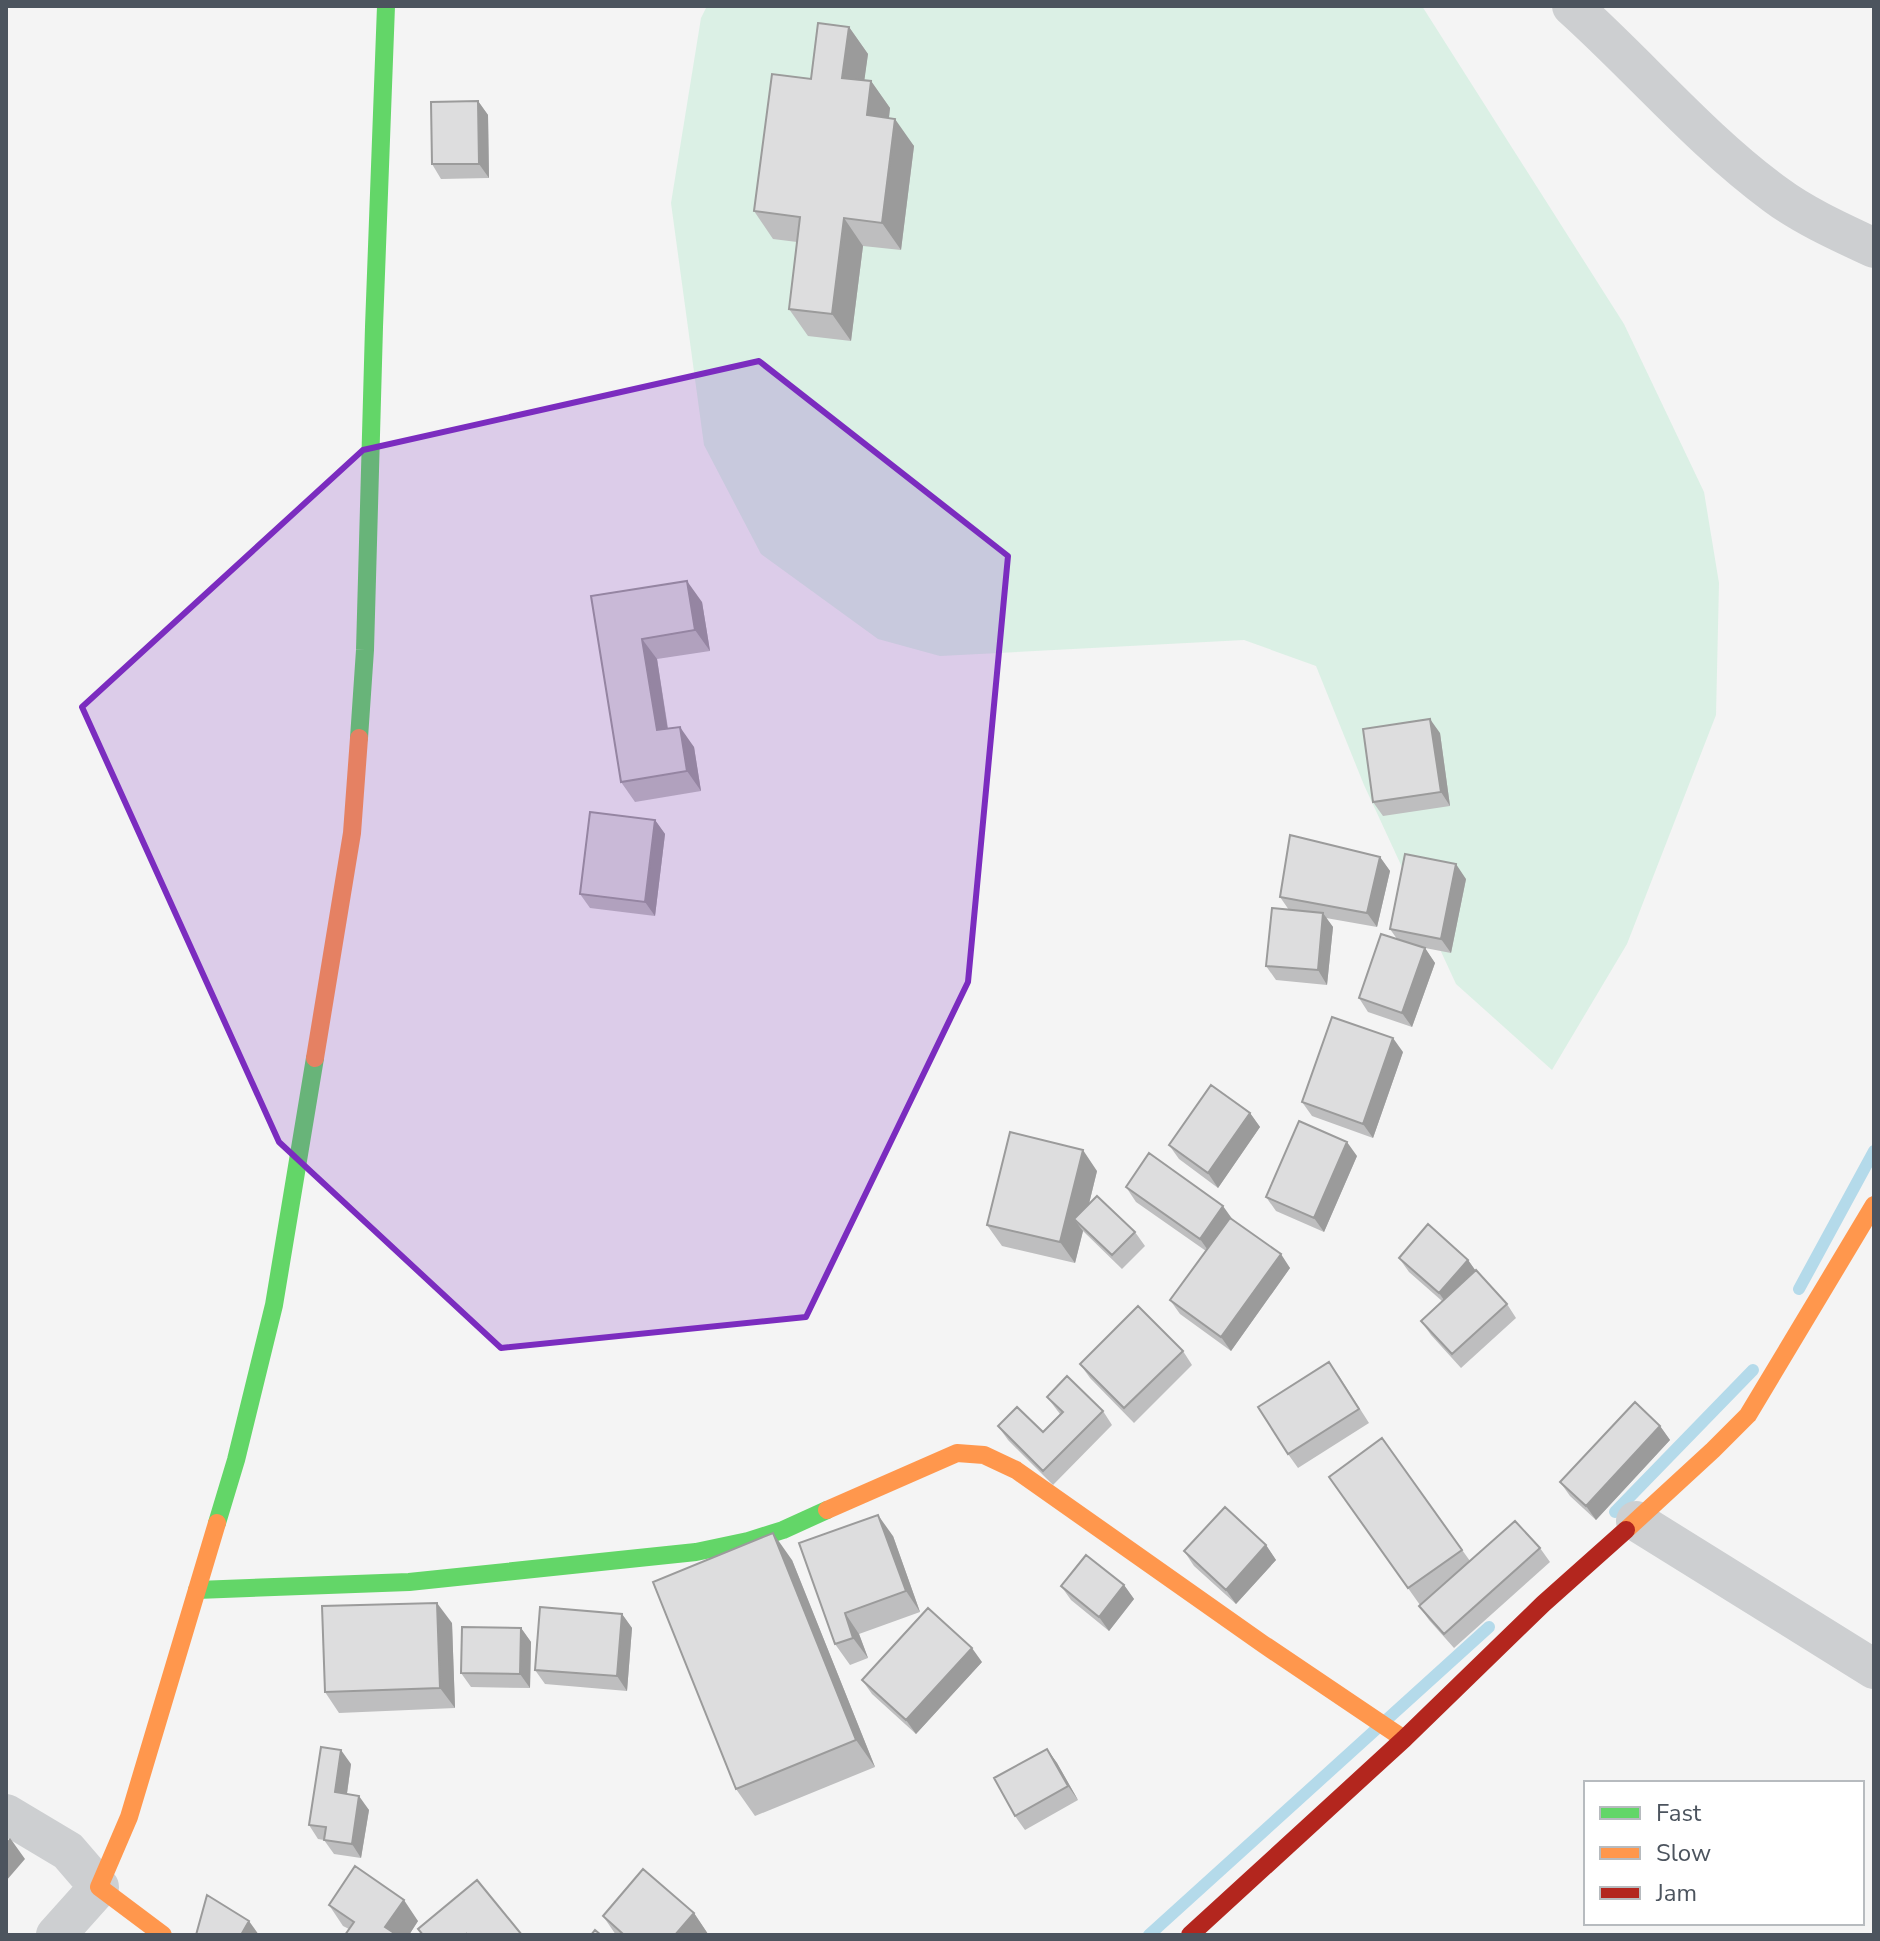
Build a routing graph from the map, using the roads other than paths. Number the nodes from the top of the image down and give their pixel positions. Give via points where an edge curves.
1 (1572, 6) edge
2 (391, 7) edge
3 (1874, 248) edge
4 (1874, 1205) edge
5 (1636, 1521) junction
6 (197, 1590) junction
7 (1874, 1669) edge
8 (1404, 1739) junction
9 (6, 1814) edge
10 (99, 1887) junction
11 (56, 1935) edge
12 (163, 1935) edge
13 (1190, 1935) edge

1 - 3 street via 1719,149 1778,197
2 - 6 street via 365,650 352,833 274,1305
4 - 5 street via 1748,1415
5 - 7 street
5 - 8 street
6 - 8 street via 409,1582 696,1552 783,1530 957,1453 984,1455 1016,1470
6 - 10 street via 129,1817
8 - 13 street
9 - 10 street via 68,1851
10 - 11 street
10 - 12 street

